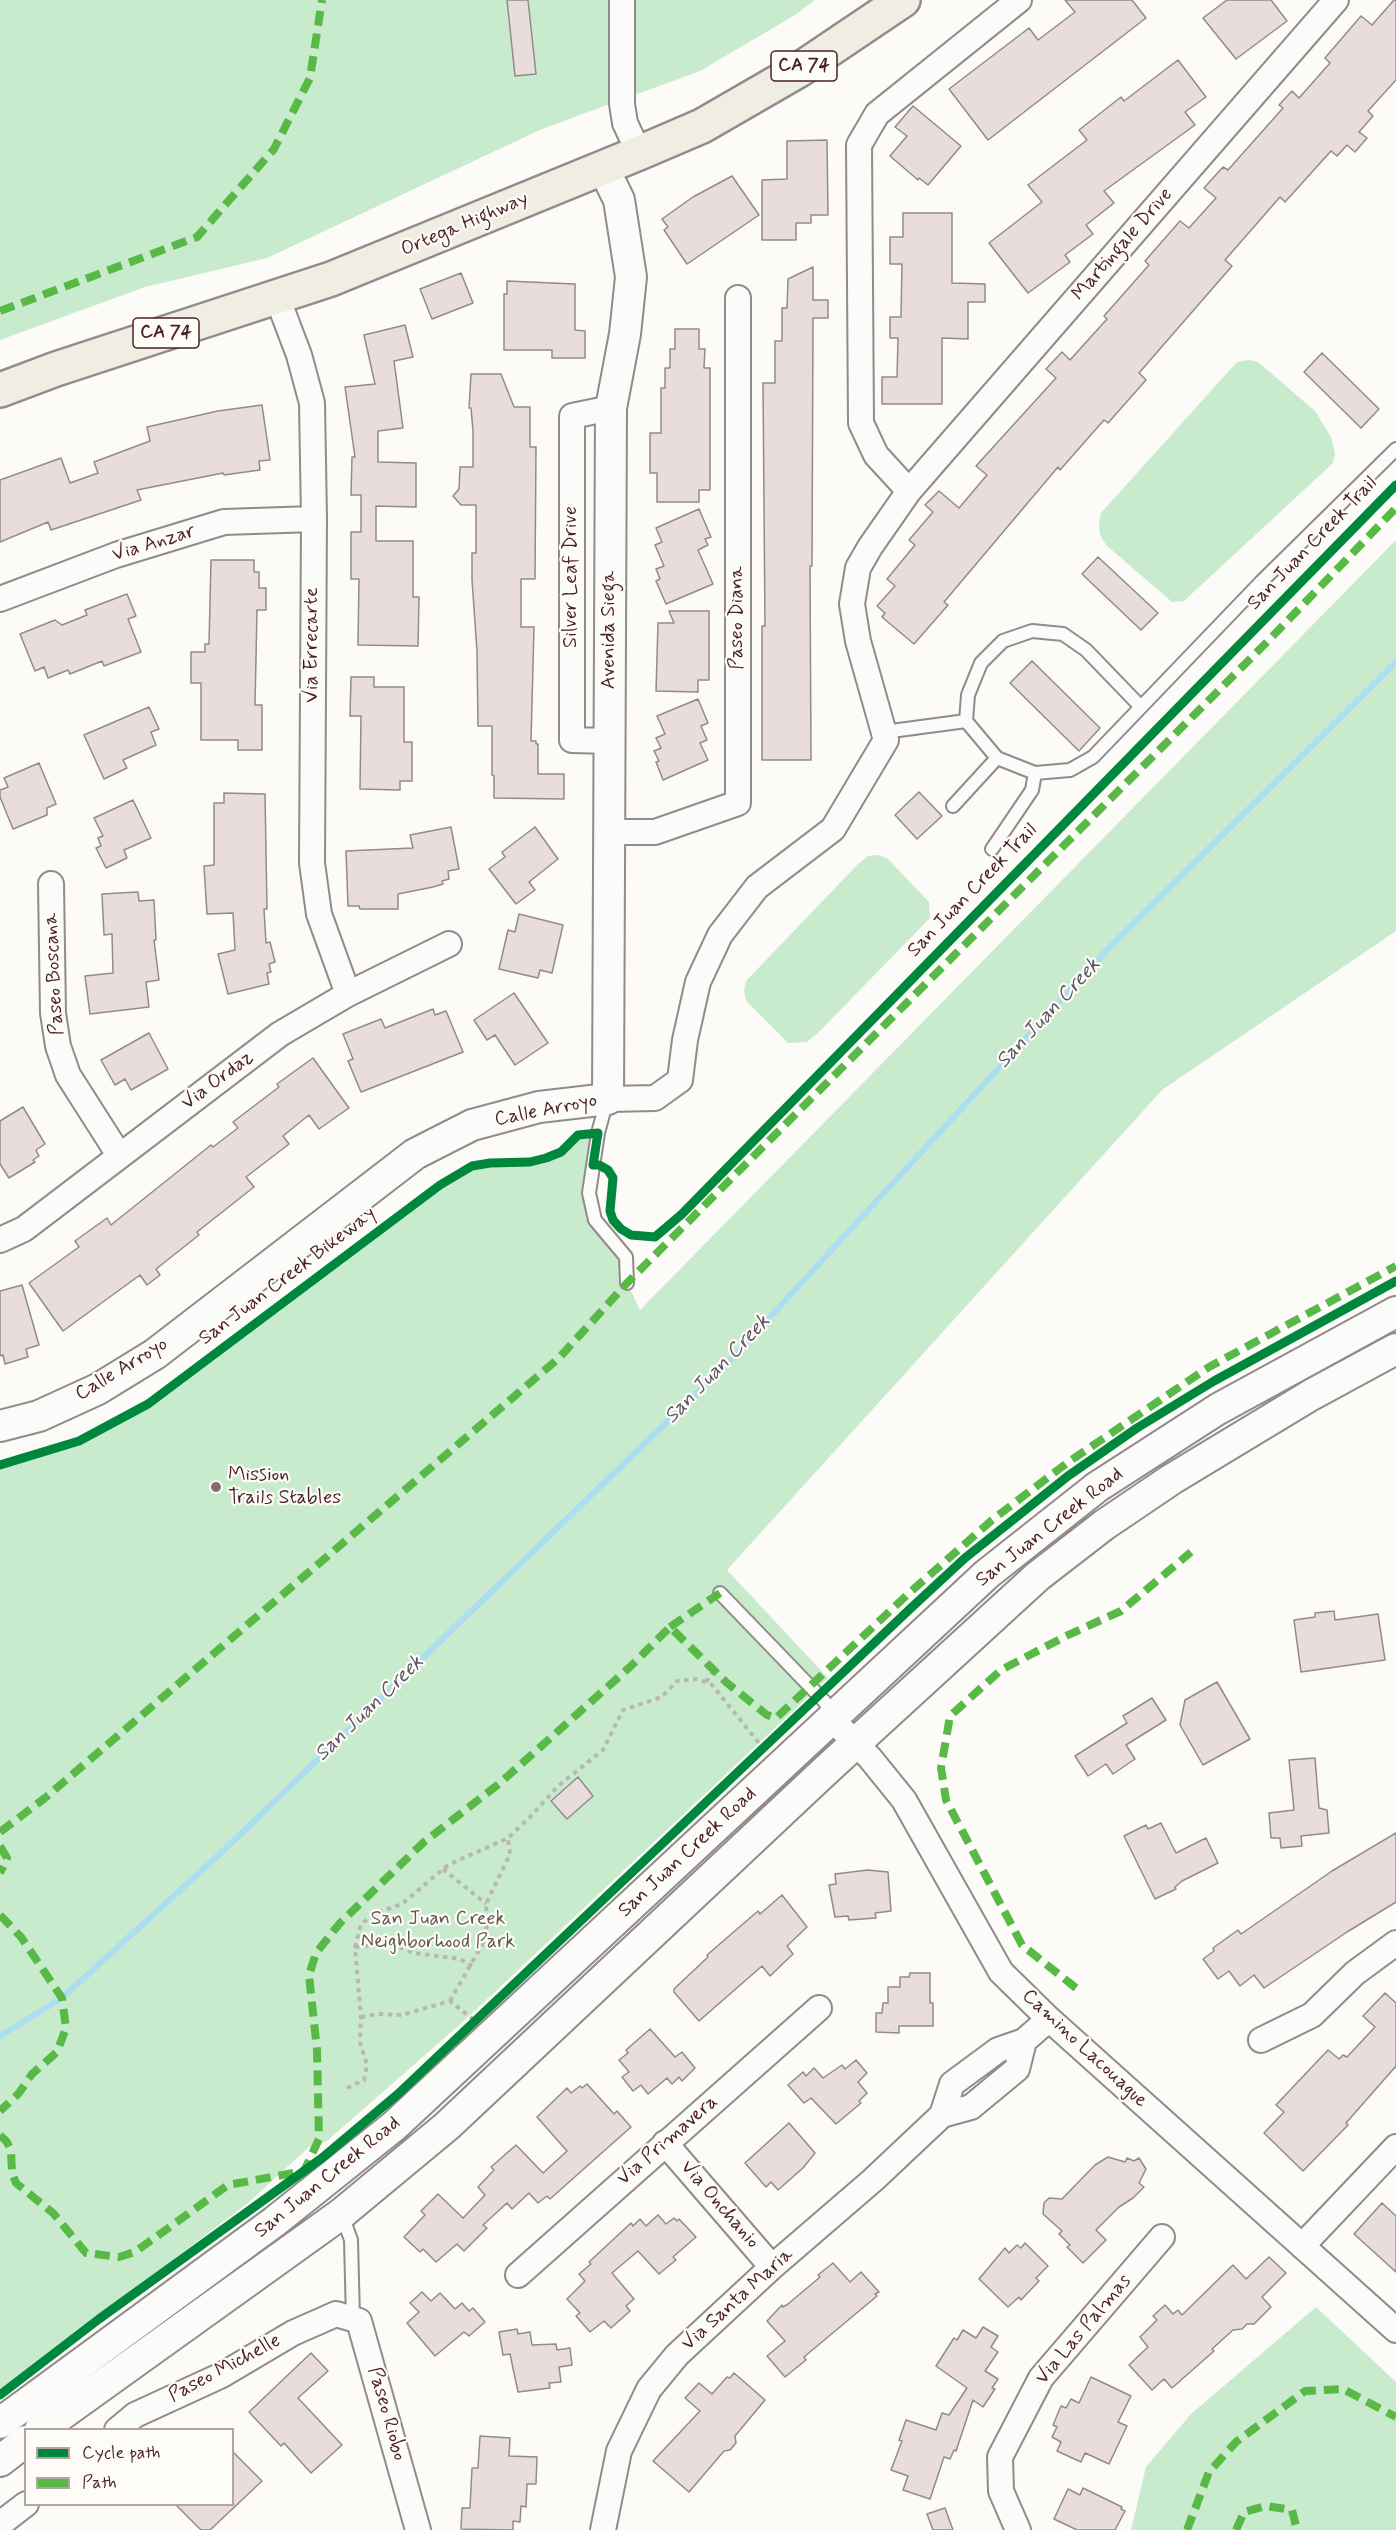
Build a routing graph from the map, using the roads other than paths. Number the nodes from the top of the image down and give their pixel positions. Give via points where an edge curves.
1 (622, 0) edge
2 (903, 0) edge
3 (1019, 0) edge
4 (1336, 0) edge
5 (639, 153) junction
6 (603, 167) junction
7 (277, 297) junction
8 (738, 298) dead end
9 (0, 390) edge
10 (1396, 449) edge
11 (909, 491) junction
12 (314, 519) junction
13 (0, 599) edge
14 (1141, 707) junction
15 (966, 721) junction
16 (884, 732) junction
17 (997, 758) junction
18 (1035, 773) junction
19 (953, 806) dead end
20 (609, 832) junction
21 (992, 849) dead end
22 (51, 884) dead end
23 (450, 944) dead end
24 (348, 994) junction
25 (608, 1099) junction
26 (119, 1155) junction
27 (0, 1240) edge
28 (627, 1283) dead end
29 (1396, 1312) edge
30 (1396, 1349) edge
31 (0, 1426) edge
32 (720, 1593) dead end
33 (832, 1719) junction
34 (855, 1743) junction
35 (1396, 1942) edge
36 (819, 2008) dead end
37 (1049, 2019) junction
38 (1261, 2040) dead end
39 (1024, 2041) junction
40 (975, 2067) junction
41 (992, 2090) junction
42 (942, 2115) junction
43 (665, 2143) junction
44 (1396, 2147) edge
45 (341, 2214) junction
46 (1162, 2237) dead end
47 (1302, 2246) junction
48 (772, 2267) junction
49 (518, 2275) dead end
50 (344, 2317) junction
51 (1396, 2330) edge
52 (0, 2423) edge
53 (43, 2428) edge
54 (119, 2428) edge
55 (24, 2442) edge
56 (0, 2460) edge
57 (24, 2506) edge
58 (0, 2524) edge
59 (418, 2530) edge
60 (603, 2530) edge
61 (1018, 2530) edge

1 - 5 street via 622,104 625,123
2 - 5 main road, Ortega Highway / CA 74 via 799,70 702,126
3 - 11 street via 877,114 859,145 861,423 876,455
4 - 11 street, Martingale Drive
5 - 6 main road, Ortega Highway / CA 74
6 - 7 main road, Ortega Highway / CA 74 via 382,260
6 - 20 street, Avenida Siega via 619,200 631,277 625,334 610,408
7 - 9 main road, Ortega Highway / CA 74
7 - 12 street, Via Errecarte via 312,403
8 - 20 street, Paseo Diana via 738,803 655,832
10 - 14 lane
11 - 16 street, Martingale Drive via 858,568 852,604 858,641
12 - 13 street, Via Anzar via 224,522 116,555
12 - 24 street, Via Errecarte via 312,863 319,914
14 - 15 lane via 1086,650 1063,634 1032,632 1003,641 981,663 968,695
14 - 18 lane via 1093,757 1070,770
15 - 16 lane
15 - 17 lane
16 - 25 street via 886,740 833,829 757,887 720,935 698,982 680,1080 655,1098
17 - 18 lane
17 - 19 lane
18 - 21 lane via 1032,790
20 - 25 street, Avenida Siega
22 - 26 street, Paseo Boscana via 53,1013 58,1046 68,1075
23 - 24 street, Via Ordaz
24 - 26 street, Via Ordaz via 280,1034
25 - 28 lane via 598,1133 589,1193 595,1220 626,1257
25 - 31 street, Calle Arroyo via 539,1107 472,1125 415,1154 155,1354 98,1389 39,1416
26 - 27 street, Via Ordaz via 24,1229
29 - 33 street, San Juan Creek Road via 1218,1409 1097,1487 987,1574
30 - 34 street, San Juan Creek Road via 1301,1401 1104,1525 1038,1576
32 - 33 lane via 825,1702
33 - 34 street, Camino Lacouague
33 - 52 street, San Juan Creek Road via 394,2126 274,2222
34 - 37 street, Camino Lacouague via 904,1800 1001,1972
34 - 45 street, San Juan Creek Road via 447,2126
35 - 38 street via 1355,1973 1312,2015
36 - 43 street, Via Primavera
37 - 39 street, Via Santa Maria
37 - 47 street, Camino Lacouague
39 - 40 street, Via Santa Maria via 998,2050
39 - 41 street, Via Santa Maria via 1017,2069
40 - 41 street
40 - 42 street, Via Santa Maria via 952,2084
41 - 42 street, Via Santa Maria via 971,2107
42 - 48 street, Via Santa Maria via 866,2187
43 - 48 street, Via Onchanio
43 - 49 street, Via Primavera
44 - 47 street
45 - 50 lane via 351,2240
45 - 53 street, San Juan Creek Road
46 - 61 street, Via Las Palmas via 1041,2378 1000,2457 1001,2492
47 - 51 street, Camino Lacouague
48 - 60 street, Via Santa Maria via 676,2355 649,2389 619,2451
50 - 54 street, Paseo Michelle via 293,2332 222,2375 135,2415
50 - 59 street, Paseo Riobo via 359,2321
55 - 56 street
57 - 58 street

